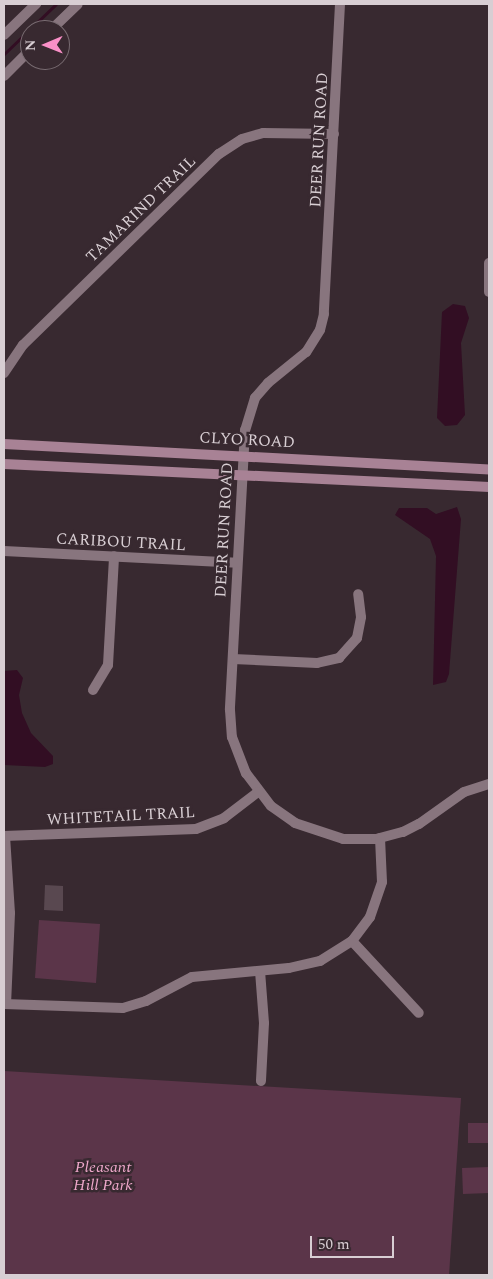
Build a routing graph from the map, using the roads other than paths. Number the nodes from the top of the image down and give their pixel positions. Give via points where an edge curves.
1 (36, 4) edge
2 (78, 4) edge
3 (340, 4) edge
4 (61, 20) edge
5 (4, 35) edge
6 (20, 60) edge
7 (4, 76) edge
8 (334, 134) junction
9 (489, 263) edge
10 (489, 292) edge
11 (4, 374) edge
12 (4, 444) edge
13 (243, 455) junction
14 (4, 464) edge
15 (489, 469) edge
16 (240, 477) junction
17 (489, 487) edge
18 (4, 551) edge
19 (114, 556) junction
20 (237, 563) junction
21 (358, 594) dead end
22 (232, 659) junction
23 (93, 690) dead end
24 (489, 784) edge
25 (258, 792) junction
26 (5, 836) edge
27 (380, 838) junction
28 (352, 941) junction
29 (260, 971) junction
30 (5, 1004) edge
31 (419, 1013) dead end
32 (261, 1081) dead end

1 - 5 street
2 - 4 street
3 - 8 street, DEER RUN ROAD
6 - 7 street
8 - 11 street, TAMARIND TRAIL via 263,133 224,150 43,325
8 - 13 street, DEER RUN ROAD via 325,304 320,330 306,352 255,398 248,415
9 - 10 street
12 - 13 street, CLYO ROAD
13 - 15 street, CLYO ROAD
13 - 16 street, DEER RUN ROAD
14 - 16 street
16 - 17 street
16 - 20 street, DEER RUN ROAD
18 - 19 street, CARIBOU TRAIL
19 - 20 street, CARIBOU TRAIL
19 - 23 street via 108,665
20 - 22 street, DEER RUN ROAD
21 - 22 street via 361,617 358,638 339,658 317,664
22 - 25 street, DEER RUN ROAD via 232,737 246,773
24 - 27 street, DEER RUN ROAD via 464,792 420,824
25 - 26 street, WHITETAIL TRAIL via 224,818 196,829
25 - 27 street, DEER RUN ROAD via 284,816 319,834 343,839
26 - 30 street via 10,913
27 - 28 street via 384,864 378,900
28 - 29 street via 307,965
28 - 31 street
29 - 30 street via 192,978 146,1001 117,1009
29 - 32 street via 264,1023

